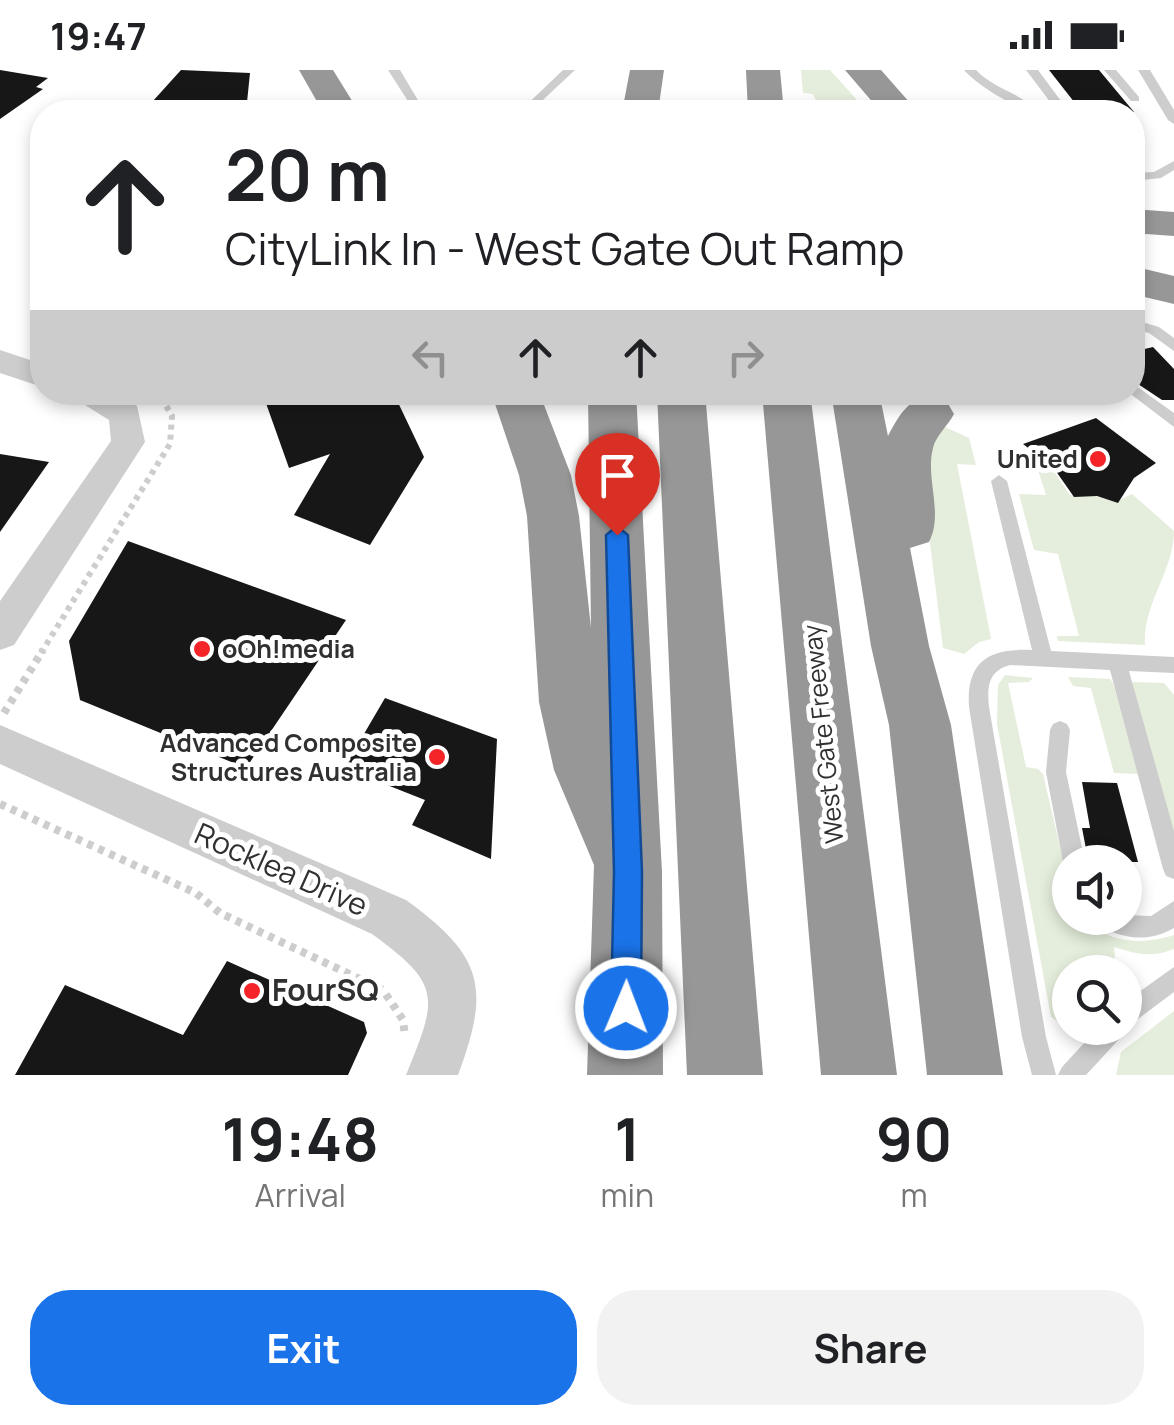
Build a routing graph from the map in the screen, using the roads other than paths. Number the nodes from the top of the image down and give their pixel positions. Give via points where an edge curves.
1 (394, 70) edge
2 (569, 70) edge
3 (646, 70) edge
4 (672, 70) edge
5 (763, 70) edge
6 (862, 70) edge
7 (970, 70) edge
8 (1032, 70) edge
9 (1110, 70) edge
10 (1144, 70) edge
11 (1135, 99) dead end
12 (413, 100) edge
13 (537, 100) edge
14 (642, 100) edge
15 (673, 100) edge
16 (765, 100) edge
17 (889, 100) edge
18 (1018, 100) edge
19 (1054, 100) edge
20 (1174, 120) edge
21 (1174, 165) edge
22 (1145, 177) edge
23 (1145, 223) edge
24 (1174, 224) edge
25 (1145, 254) edge
26 (1174, 260) edge
27 (1145, 283) edge
28 (1174, 290) edge
29 (1145, 328) edge
30 (1174, 346) edge
31 (0, 361) edge
32 (30, 372) edge
33 (1145, 399) edge
34 (110, 405) edge
35 (521, 405) edge
36 (612, 405) edge
37 (682, 405) edge
38 (787, 405) edge
39 (858, 405) edge
40 (939, 405) edge
41 (1174, 422) edge
42 (999, 482) dead end
43 (0, 634) edge
44 (1043, 658) junction
45 (1118, 664) junction
46 (1174, 665) edge
47 (920, 725) junction
48 (1060, 730) dead end
49 (0, 744) edge
50 (1071, 845) edge
51 (1174, 869) edge
52 (628, 872) junction
53 (1174, 912) edge
54 (1142, 927) edge
55 (1174, 978) edge
56 (1142, 1003) edge
57 (1098, 1045) edge
58 (416, 1063) edge
59 (625, 1075) edge
60 (726, 1075) edge
61 (860, 1075) edge
62 (965, 1075) edge
63 (1044, 1075) edge
64 (1070, 1075) edge

1 - 12 lane
2 - 13 lane
3 - 14 highway
4 - 15 highway
5 - 16 highway
6 - 17 highway
7 - 18 lane
8 - 19 lane
9 - 11 lane
10 - 20 lane
21 - 22 lane
23 - 24 highway
25 - 26 highway
27 - 28 highway
29 - 30 lane
31 - 32 street
33 - 41 lane
34 - 43 street via 125,414 128,442
35 - 52 highway via 554,516 569,702 586,770
36 - 52 highway
37 - 60 highway
38 - 61 highway, West Gate Freeway
39 - 47 highway
40 - 47 highway via 914,431 905,454 925,640
42 - 44 lane
44 - 45 lane
44 - 63 lane via 994,661 983,669 978,693
45 - 46 lane
45 - 51 lane
47 - 62 highway
48 - 50 lane via 1056,772
49 - 58 street, Rocklea Drive via 388,918 425,942 450,970 456,1005
52 - 59 highway
53 - 54 lane via 1164,923
55 - 56 lane
57 - 64 lane

